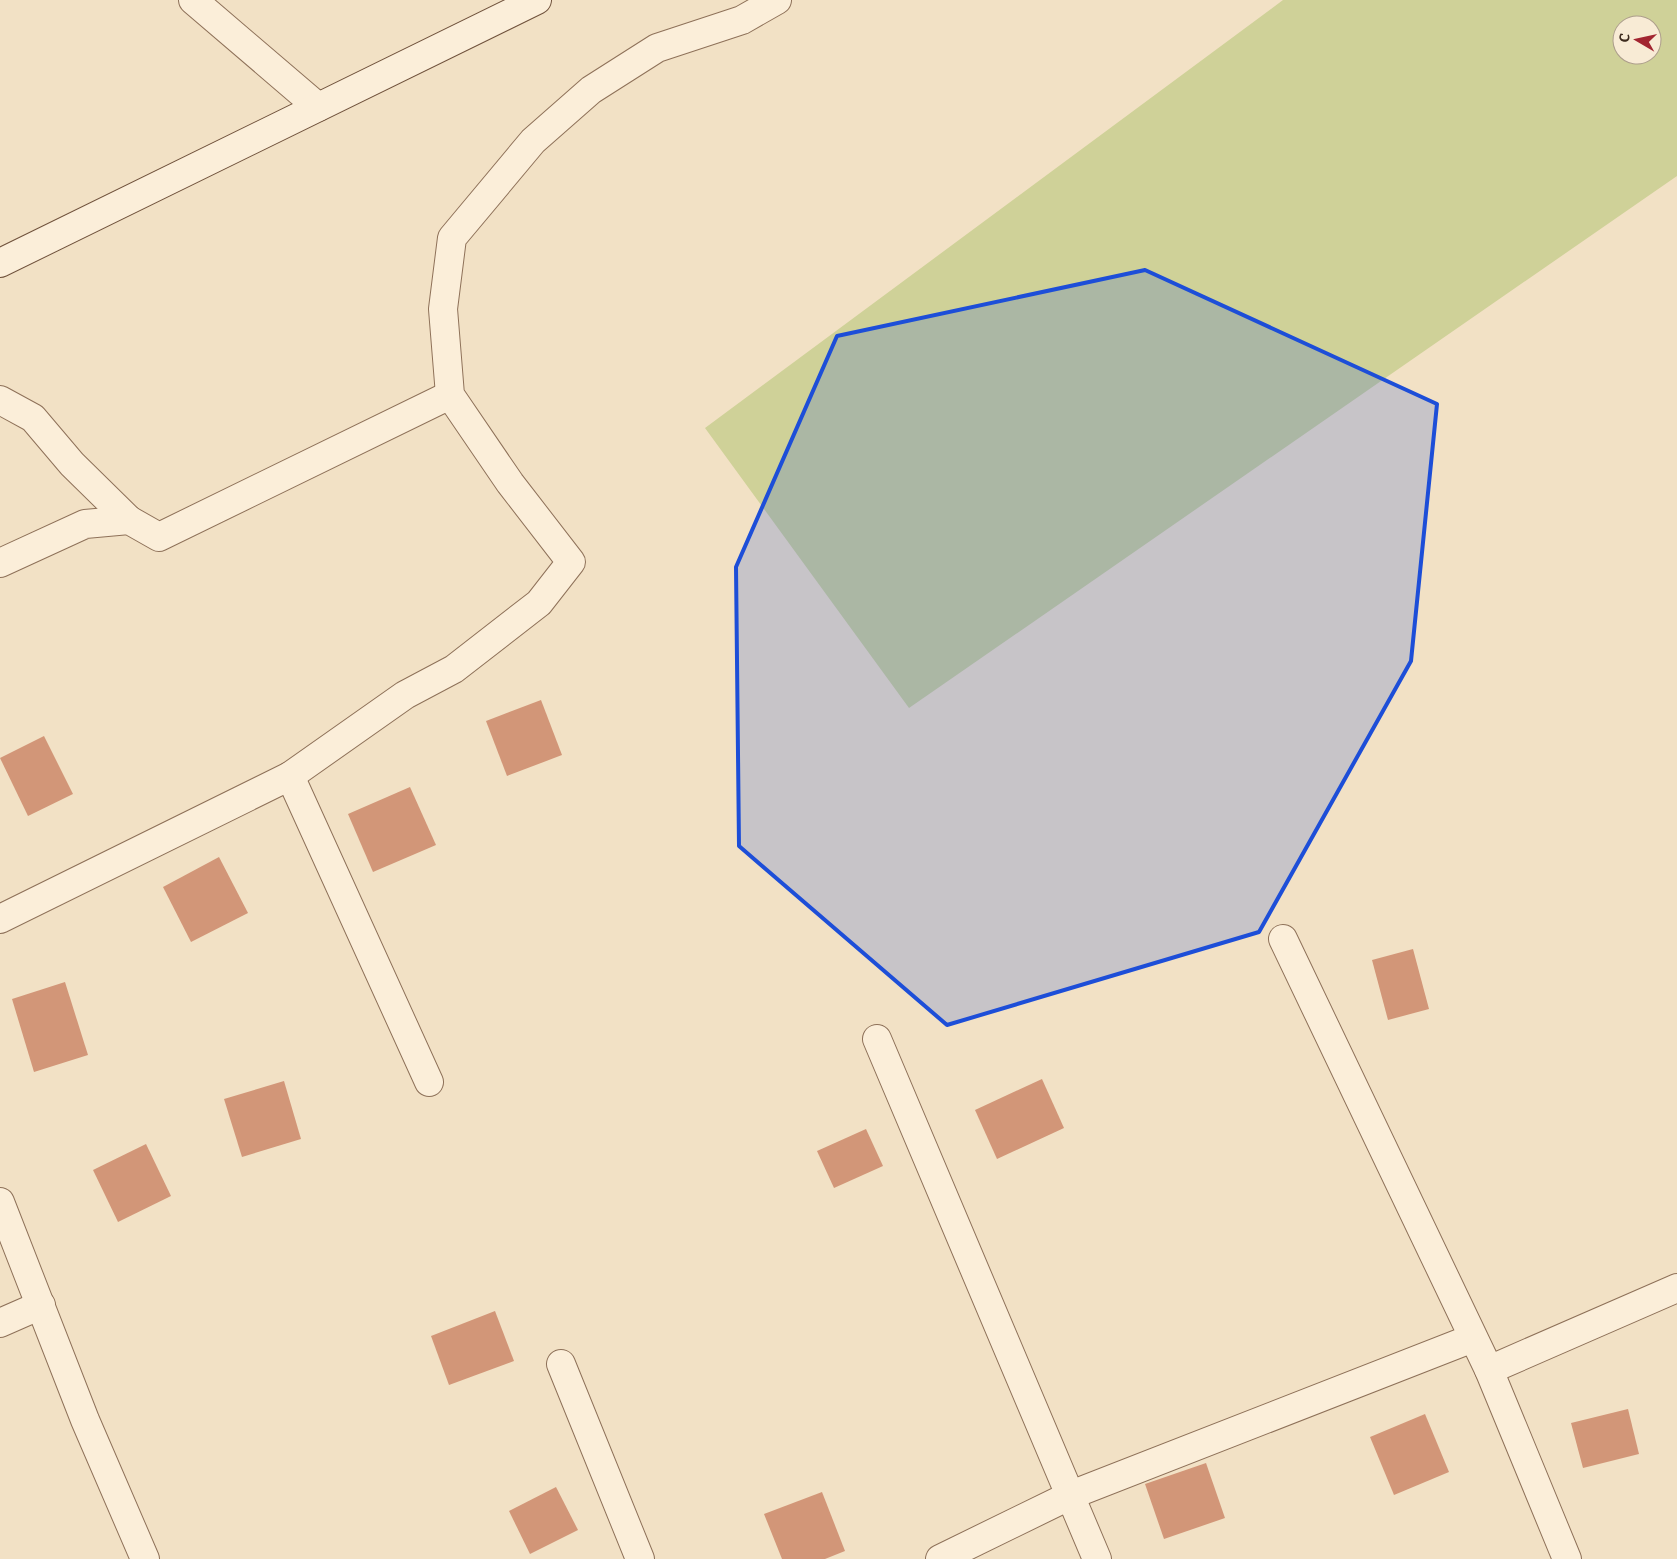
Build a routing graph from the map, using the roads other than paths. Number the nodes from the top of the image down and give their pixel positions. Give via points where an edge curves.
1 (193, 0) edge
2 (537, 0) edge
3 (776, 0) edge
4 (318, 107) junction
5 (0, 263) edge
6 (450, 394) junction
7 (0, 400) edge
8 (129, 520) junction
9 (0, 563) edge
10 (290, 776) junction
11 (0, 919) edge
12 (1283, 939) dead end
13 (877, 1039) dead end
14 (429, 1082) dead end
15 (0, 1202) edge
16 (1677, 1288) edge
17 (40, 1305) junction
18 (0, 1323) edge
19 (1473, 1338) junction
20 (561, 1364) dead end
21 (1488, 1370) junction
22 (1071, 1495) junction
23 (145, 1559) edge
24 (640, 1559) edge
25 (940, 1559) edge
26 (1097, 1559) edge
27 (1567, 1559) edge

1 - 4 street
2 - 4 street
3 - 6 street via 742,20 657,48 591,90 533,141 452,238 443,309
4 - 5 street
6 - 8 street via 159,537
6 - 10 street via 510,483 571,562 539,603 454,669 405,695
7 - 8 street via 33,418 72,464
8 - 9 street via 85,524
10 - 11 street
10 - 14 street
12 - 19 street
13 - 22 street
15 - 17 street
16 - 21 street
17 - 18 street
17 - 23 street
19 - 21 street
19 - 22 street
20 - 24 street
21 - 27 street
22 - 25 street
22 - 26 street

